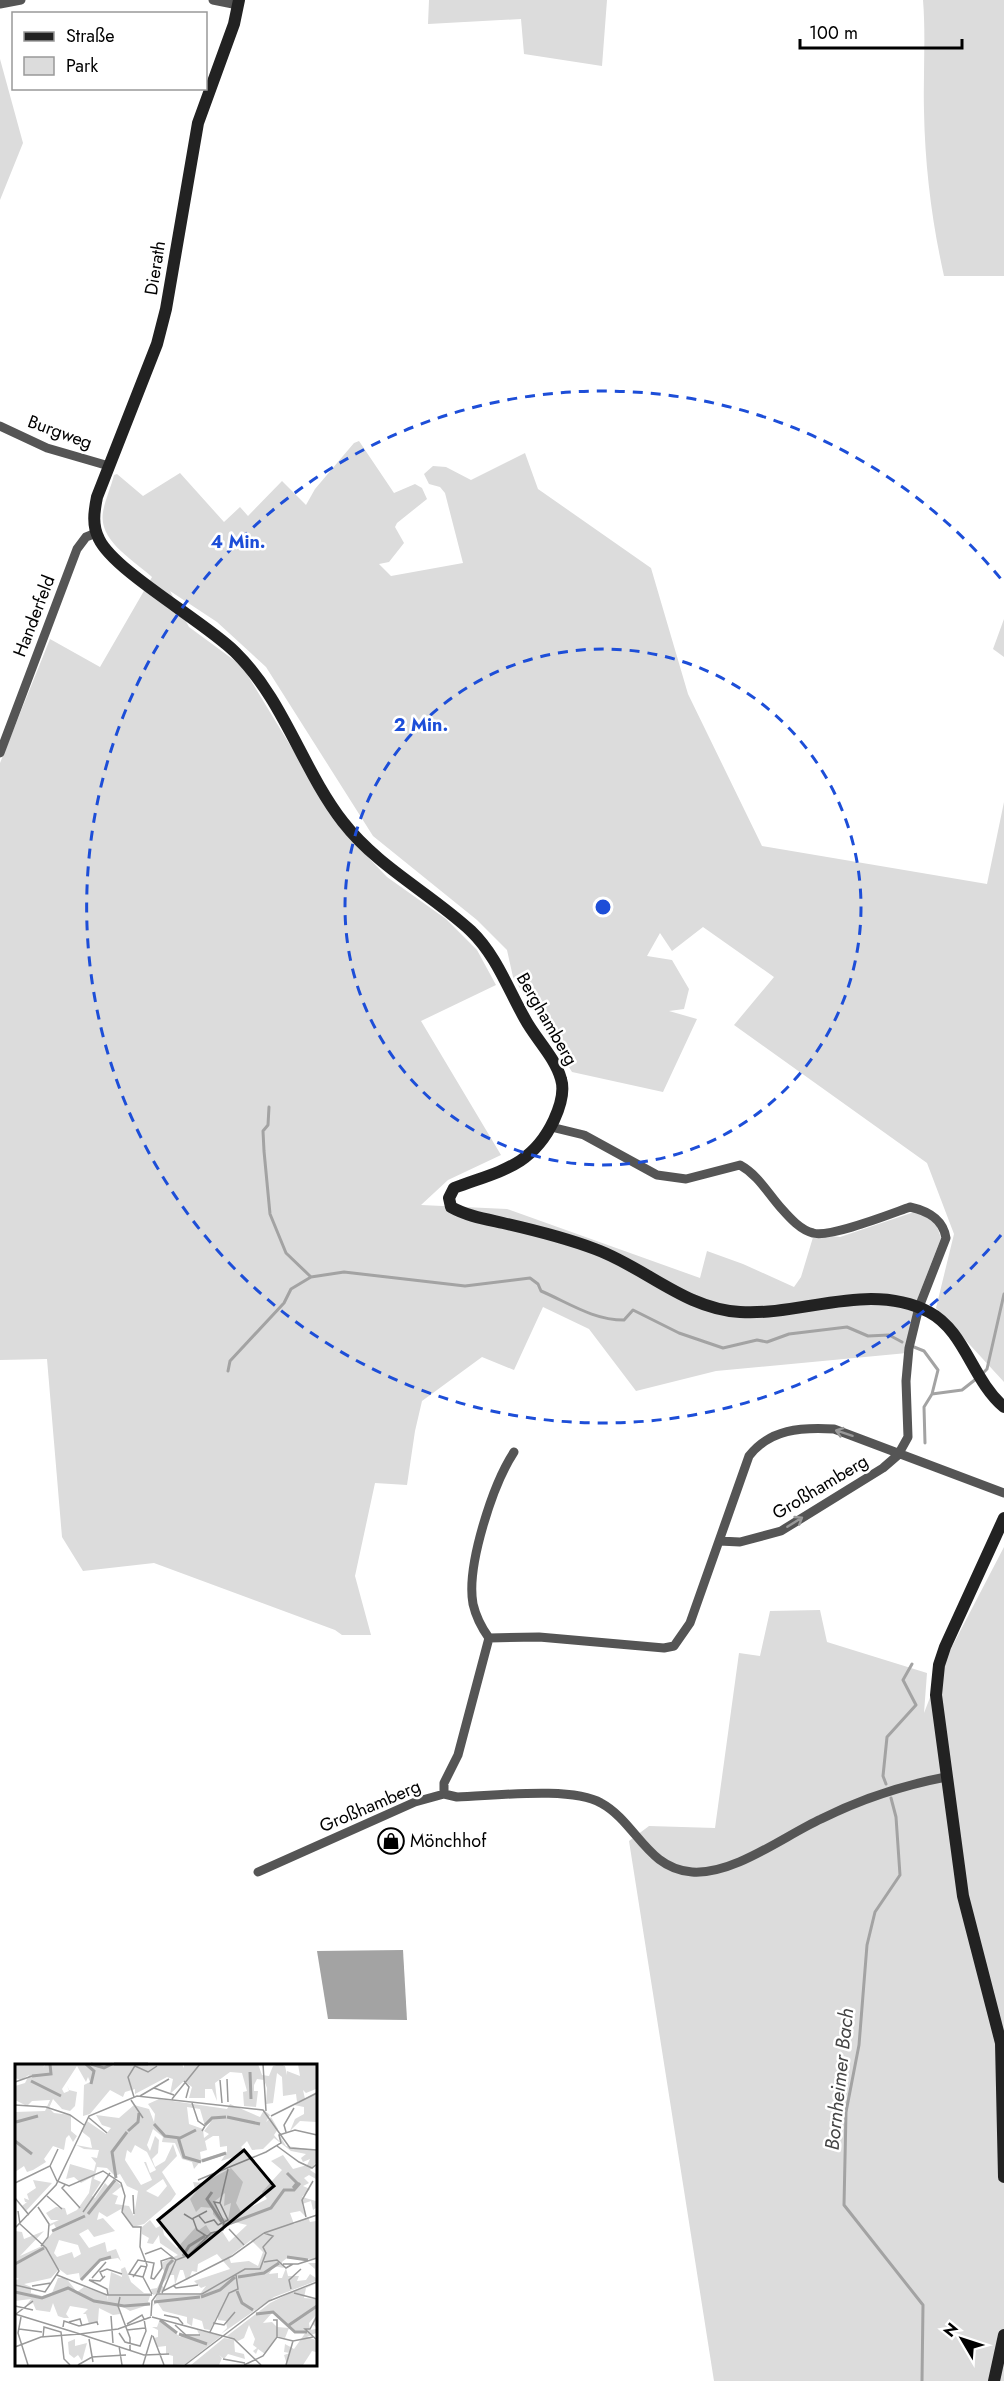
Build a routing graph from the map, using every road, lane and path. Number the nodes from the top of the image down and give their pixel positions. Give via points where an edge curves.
1 (21, 0) edge
2 (213, 0) edge
3 (239, 3) edge
4 (0, 4) edge
5 (0, 426) edge
6 (109, 466) junction
7 (96, 532) junction
8 (0, 753) edge
9 (551, 1127) junction
10 (919, 1307) junction
11 (1004, 1407) edge
12 (514, 1452) dead end
13 (898, 1455) junction
14 (1004, 1492) edge
15 (1004, 1518) edge
16 (719, 1541) junction
17 (489, 1638) junction
18 (946, 1777) junction
19 (444, 1794) junction
20 (258, 1872) dead end
21 (1004, 2177) edge
22 (1004, 2335) edge
23 (994, 2381) edge

1 - 4 street
2 - 3 street, Dierath
3 - 6 street, Dierath via 198,123 157,345
5 - 6 street, Burgweg via 47,448
6 - 7 street, Dierath via 95,510
7 - 8 street, Handerfeld via 77,549
7 - 9 street, Berghamberg via 106,549 126,568 246,663 265,688 343,822 395,872 470,930 489,951 560,1076 562,1093
9 - 10 street via 584,1135 657,1175 686,1179 740,1165 751,1171 803,1230 814,1234 829,1233 910,1207 921,1209 944,1227 946,1238
9 - 10 street, Berghamberg via 532,1154 515,1166 454,1188 449,1198 451,1207 595,1249 686,1299 724,1310 767,1311 877,1299
10 - 11 street via 951,1330 981,1383
10 - 13 street via 906,1381 908,1437
12 - 17 street via 497,1482 472,1583 473,1604
13 - 14 street, Großhamberg
16 -> 13 street, Großhamberg via 740,1542 780,1531
13 -> 16 street, Großhamberg via 834,1429 784,1431 772,1436 749,1456
15 - 18 street via 939,1665 936,1695
16 - 17 street, Großhamberg via 690,1623 674,1646 539,1637
17 - 19 street, Großhamberg via 458,1755 444,1783
18 - 19 street via 868,1799 740,1861 714,1871 694,1873 661,1862 613,1810 593,1799 566,1794
18 - 21 street via 963,1896 1001,2043
19 - 20 street, Großhamberg via 415,1802
22 - 23 street

